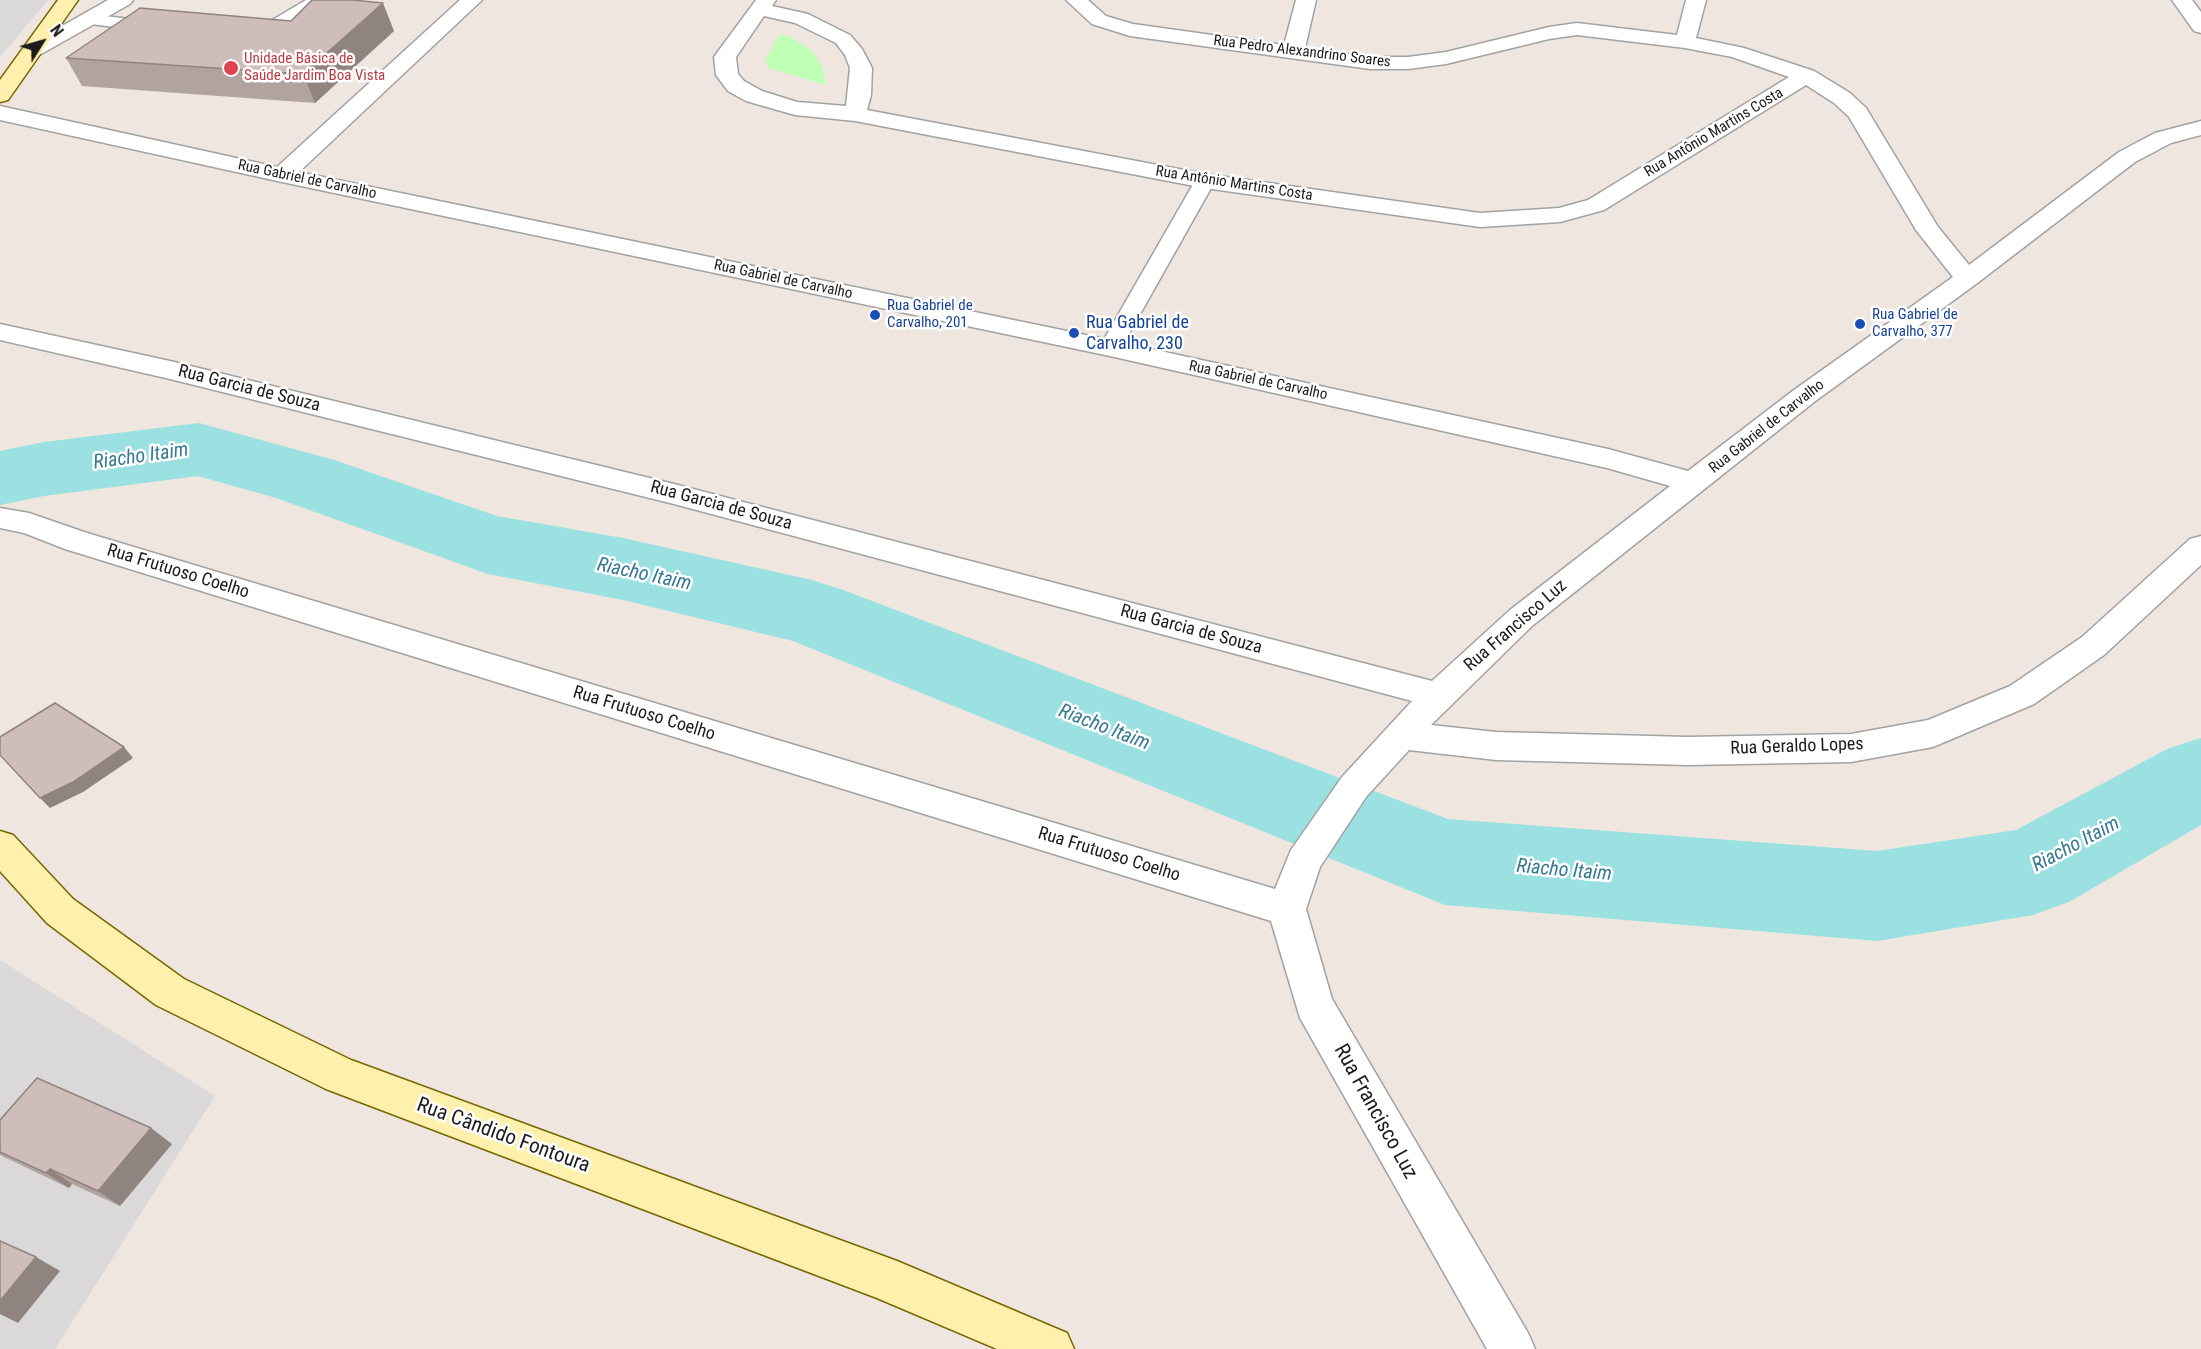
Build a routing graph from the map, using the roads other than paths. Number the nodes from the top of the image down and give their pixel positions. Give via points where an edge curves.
1 (68, 0) edge
2 (123, 0) edge
3 (318, 0) edge
4 (472, 0) edge
5 (1076, 0) edge
6 (1306, 0) edge
7 (1696, 0) edge
8 (2182, 0) edge
9 (763, 4) edge
10 (89, 19) junction
11 (2201, 27) edge
12 (172, 30) edge
13 (238, 35) edge
14 (1685, 42) junction
15 (34, 50) junction
16 (1293, 52) junction
17 (1806, 76) junction
18 (0, 95) edge
19 (0, 112) edge
20 (855, 114) junction
21 (2201, 128) edge
22 (282, 175) junction
23 (1205, 182) junction
24 (1967, 279) junction
25 (0, 332) edge
26 (1110, 348) junction
27 (1694, 483) junction
28 (0, 518) edge
29 (2201, 547) edge
30 (1438, 695) junction
31 (1403, 736) junction
32 (0, 846) edge
33 (1287, 909) junction
34 (1051, 1349) edge
35 (1512, 1349) edge

1 - 15 main road
2 - 10 street
3 - 13 lane via 275,26
4 - 22 street
5 - 16 street, Rua Pedro Alexandrino Soares via 1099,20 1130,30
6 - 16 street
7 - 14 street
8 - 11 street
9 - 20 street via 843,39 855,53 861,68
9 - 20 street, Rua Antônio Martins Costa via 725,57 727,75 736,86 754,96 795,108
10 - 12 lane
10 - 15 street
14 - 16 street, Rua Pedro Alexandrino Soares via 1577,29 1408,63 1370,63
14 - 17 street, Rua Pedro Alexandrino Soares via 1737,52
15 - 18 main road
17 - 23 street, Rua Antônio Martins Costa via 1596,205 1560,215 1480,220
17 - 24 street, Rua Pedro Alexandrino Soares via 1858,113 1928,230
19 - 22 street, Rua Gabriel de Carvalho
20 - 23 street, Rua Antônio Martins Costa
21 - 24 street, Rua Gabriel de Carvalho via 2163,138 2127,157
22 - 26 street, Rua Gabriel de Carvalho
23 - 26 lane
24 - 27 street, Rua Gabriel de Carvalho via 1804,396
25 - 30 street, Rua Garcia de Souza via 675,494
26 - 27 street, Rua Gabriel de Carvalho via 1608,459
27 - 30 street, Rua Francisco Luz via 1521,618
28 - 33 street, Rua Frutuoso Coelho
29 - 31 street, Rua Geraldo Lopes via 2093,646 2022,695 1933,733 1851,748 1688,751 1497,746
30 - 31 street, Rua Francisco Luz
31 - 33 street, Rua Francisco Luz via 1354,787 1304,861
32 - 34 main road, Rua Cândido Fontoura via 60,911 170,992 340,1075 881,1277
33 - 35 street, Rua Francisco Luz via 1314,1005

